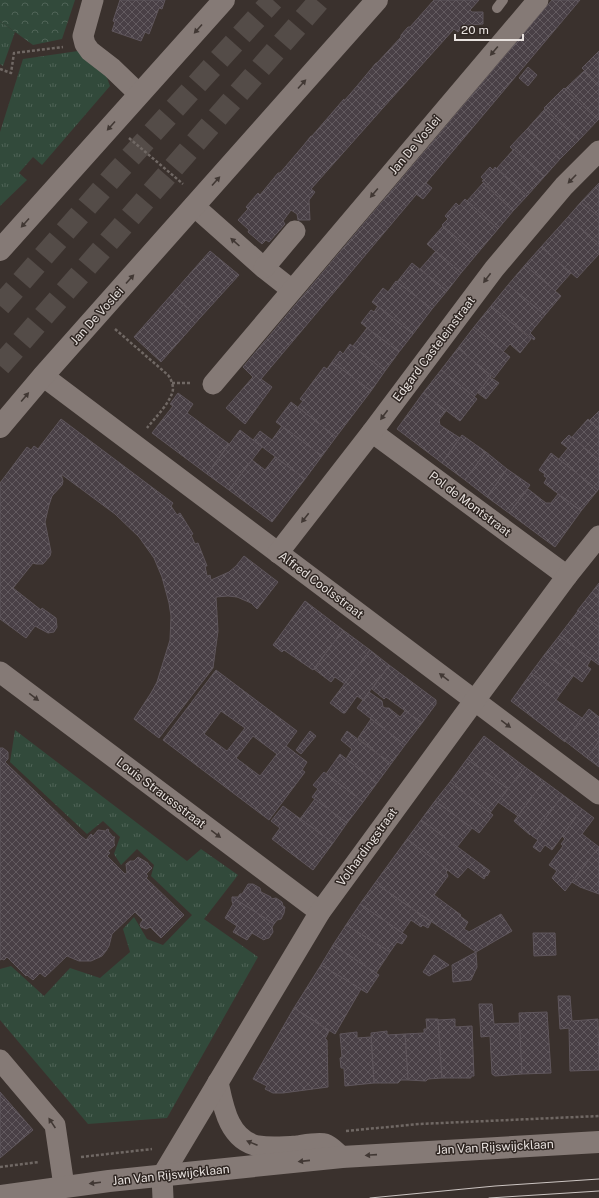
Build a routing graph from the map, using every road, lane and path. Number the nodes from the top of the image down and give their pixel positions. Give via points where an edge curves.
1 (93, 0) edge
2 (224, 0) edge
3 (377, 0) edge
4 (538, 0) edge
5 (85, 44) junction
6 (0, 69) edge
7 (139, 94) junction
8 (125, 134) dead end
9 (599, 151) edge
10 (190, 196) junction
11 (295, 231) dead end
12 (0, 250) edge
13 (264, 268) junction
14 (292, 290) junction
15 (112, 326) dead end
16 (44, 376) junction
17 (213, 384) dead end
18 (0, 427) edge
19 (372, 432) junction
20 (135, 445) junction
21 (599, 536) edge
22 (278, 553) junction
23 (567, 576) junction
24 (1, 674) edge
25 (475, 700) junction
26 (599, 794) edge
27 (320, 912) junction
28 (0, 1060) edge
29 (218, 1082) junction
30 (599, 1116) edge
31 (343, 1131) dead end
32 (599, 1142) edge
33 (342, 1157) junction
34 (60, 1160) junction
35 (0, 1167) edge
36 (162, 1176) junction
37 (64, 1186) junction
38 (0, 1196) edge
39 (163, 1198) edge

1 - 5 street via 83,36
2 -> 7 main road
10 -> 3 main road, Jan De Voslei
4 -> 14 street, Jan De Voslei
5 - 6 path via 14,53 11,73
5 - 7 street
7 -> 12 main road
8 - 10 path
9 -> 19 street, Edgard Casteleinstraat via 564,186 494,269
13 -> 10 street
16 -> 10 main road, Jan De Voslei
11 - 13 street
13 - 14 street
14 - 17 street, Jan De Voslei
15 - 20 path via 168,375 172,383 173,391 169,400
18 -> 16 main road, Jan De Voslei
16 - 20 street, Alfred Coolsstraat
19 -> 22 street, Edgard Casteleinstraat
19 - 23 street, Pol de Montstraat
20 - 22 street, Alfred Coolsstraat
21 - 23 street, Volhardingstraat
25 -> 22 street, Alfred Coolsstraat
23 - 25 street, Volhardingstraat
24 -> 27 street, Louis Straussstraat
25 -> 26 street, Alfred Coolsstraat
25 - 27 street, Volhardingstraat
27 - 29 street, Volhardingstraat
34 -> 28 street via 55,1125
33 -> 29 street via 325,1144 274,1148 256,1146 244,1140 228,1119
29 - 36 street, Volhardingstraat
30 - 31 path via 419,1124
32 -> 33 main road, Jan Van Rijswijcklaan
33 -> 36 main road, Jan Van Rijswijcklaan
34 - 35 path
34 - 37 street
36 -> 37 main road, Jan Van Rijswijcklaan
36 - 39 street
37 - 38 main road, Jan Van Rijswijcklaan

